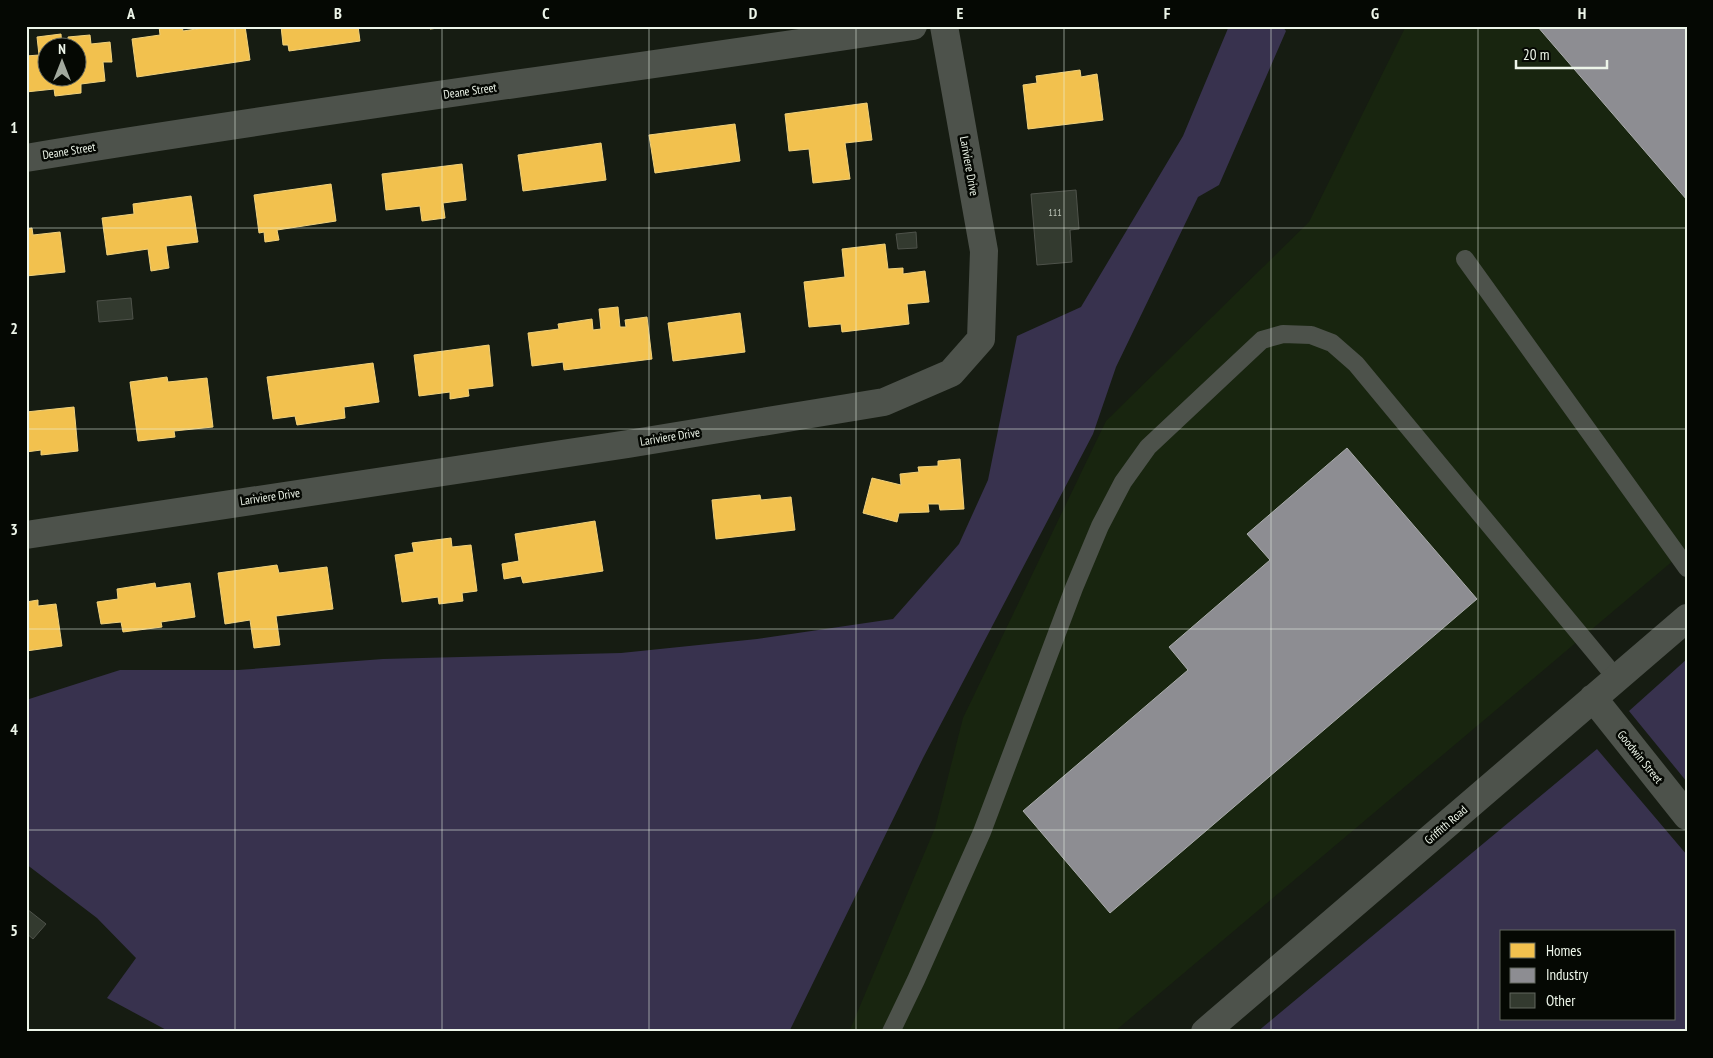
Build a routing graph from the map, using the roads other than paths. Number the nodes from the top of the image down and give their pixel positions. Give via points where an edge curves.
1 (913, 26) edge
2 (944, 26) edge
3 (26, 158) edge
4 (1465, 259) dead end
5 (26, 535) edge
6 (1687, 568) edge
7 (1687, 618) edge
8 (1616, 679) junction
9 (1593, 698) junction
10 (1687, 816) edge
11 (891, 1032) edge
12 (1205, 1032) edge

1 - 3 street, Deane Street via 196,130
2 - 5 street, Lariviere Drive via 984,251 981,339 952,373 884,402
4 - 6 lane
7 - 8 street, Griffith Road
8 - 9 street, Griffith Road
8 - 11 lane via 1356,364 1332,344 1311,335 1282,334 1262,340 1148,447 1123,482 1074,588 982,832
9 - 10 street, Goodwin Street
9 - 12 street, Griffith Road

